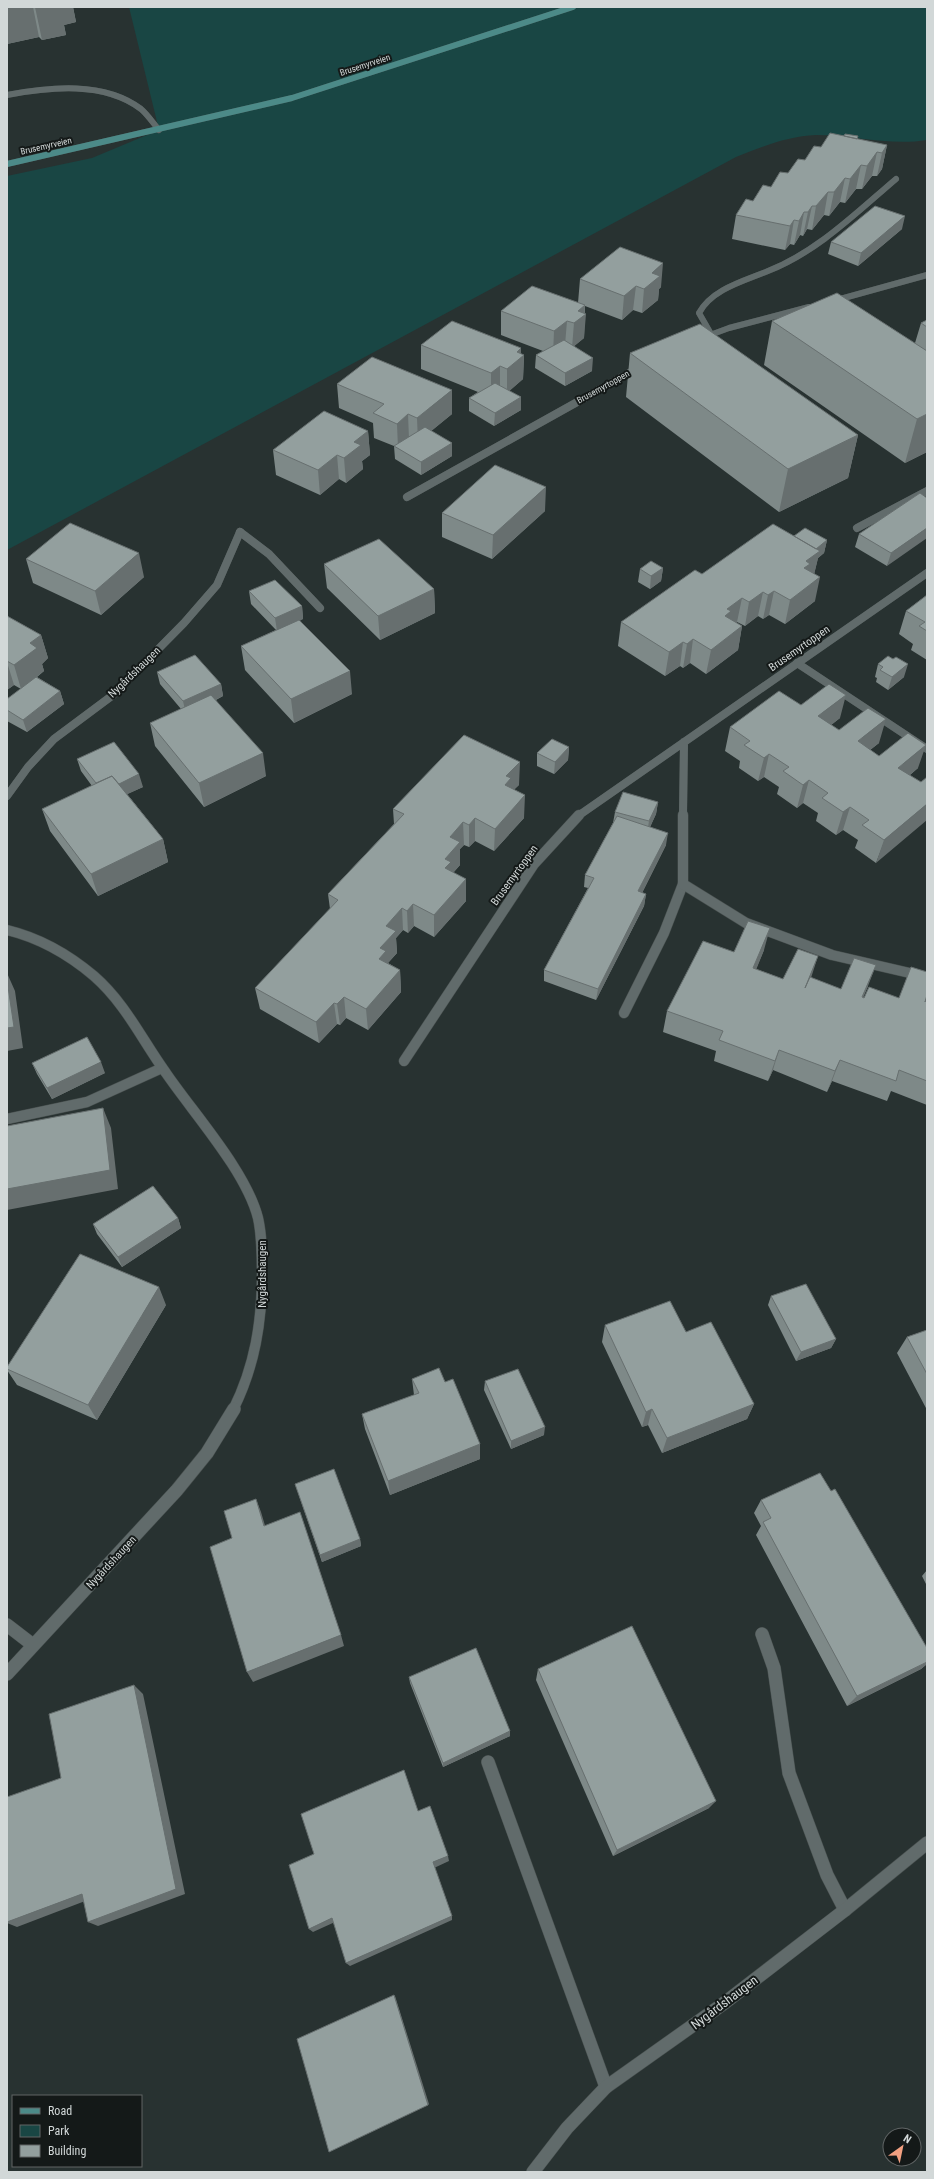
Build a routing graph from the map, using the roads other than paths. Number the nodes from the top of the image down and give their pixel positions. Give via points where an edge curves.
1 (573, 7) edge
2 (7, 95) edge
3 (159, 130) junction
4 (7, 164) edge
5 (896, 179) dead end
6 (927, 275) edge
7 (710, 334) junction
8 (696, 340) edge
9 (646, 364) edge
10 (927, 491) edge
11 (407, 497) dead end
12 (857, 528) dead end
13 (927, 573) edge
14 (320, 608) dead end
15 (797, 664) junction
16 (684, 742) junction
17 (927, 749) edge
18 (7, 796) edge
19 (683, 884) junction
20 (7, 930) edge
21 (927, 977) edge
22 (624, 1014) dead end
23 (404, 1061) dead end
24 (162, 1068) junction
25 (7, 1119) edge
26 (7, 1625) edge
27 (762, 1634) dead end
28 (33, 1645) junction
29 (7, 1674) edge
30 (488, 1762) dead end
31 (927, 1843) edge
32 (845, 1910) junction
33 (606, 2087) junction
34 (533, 2172) edge

1 - 3 street, Brusemyrveien via 292,98
2 - 3 street via 67,86 96,91 142,109
3 - 4 street, Brusemyrveien
5 - 7 street via 812,249 778,267 723,290 707,300 699,313
6 - 7 street
7 - 8 street
9 - 11 street, Brusemyrtoppen
10 - 12 street
13 - 15 street, Brusemyrtoppen
14 - 18 street, Nygårdshaugen via 269,554 240,532 217,585 184,623 113,694 54,739 28,767
15 - 16 street, Brusemyrtoppen
15 - 17 street
16 - 19 street
16 - 23 street, Brusemyrtoppen via 581,812 534,864
19 - 21 street via 746,923 832,955
19 - 22 street via 664,933
20 - 24 street, Nygårdshaugen via 35,938 80,965 106,989 133,1020
24 - 25 street via 86,1102
24 - 28 street, Nygårdshaugen via 236,1171 259,1221 262,1314 255,1354 243,1391 230,1418 212,1445 172,1497
26 - 28 street
27 - 32 street via 774,1668 789,1773 827,1875
28 - 29 street, Nygårdshaugen
30 - 33 street
31 - 32 street, Nygårdshaugen
32 - 33 street, Nygårdshaugen via 723,2004
33 - 34 street, Nygårdshaugen via 567,2128

